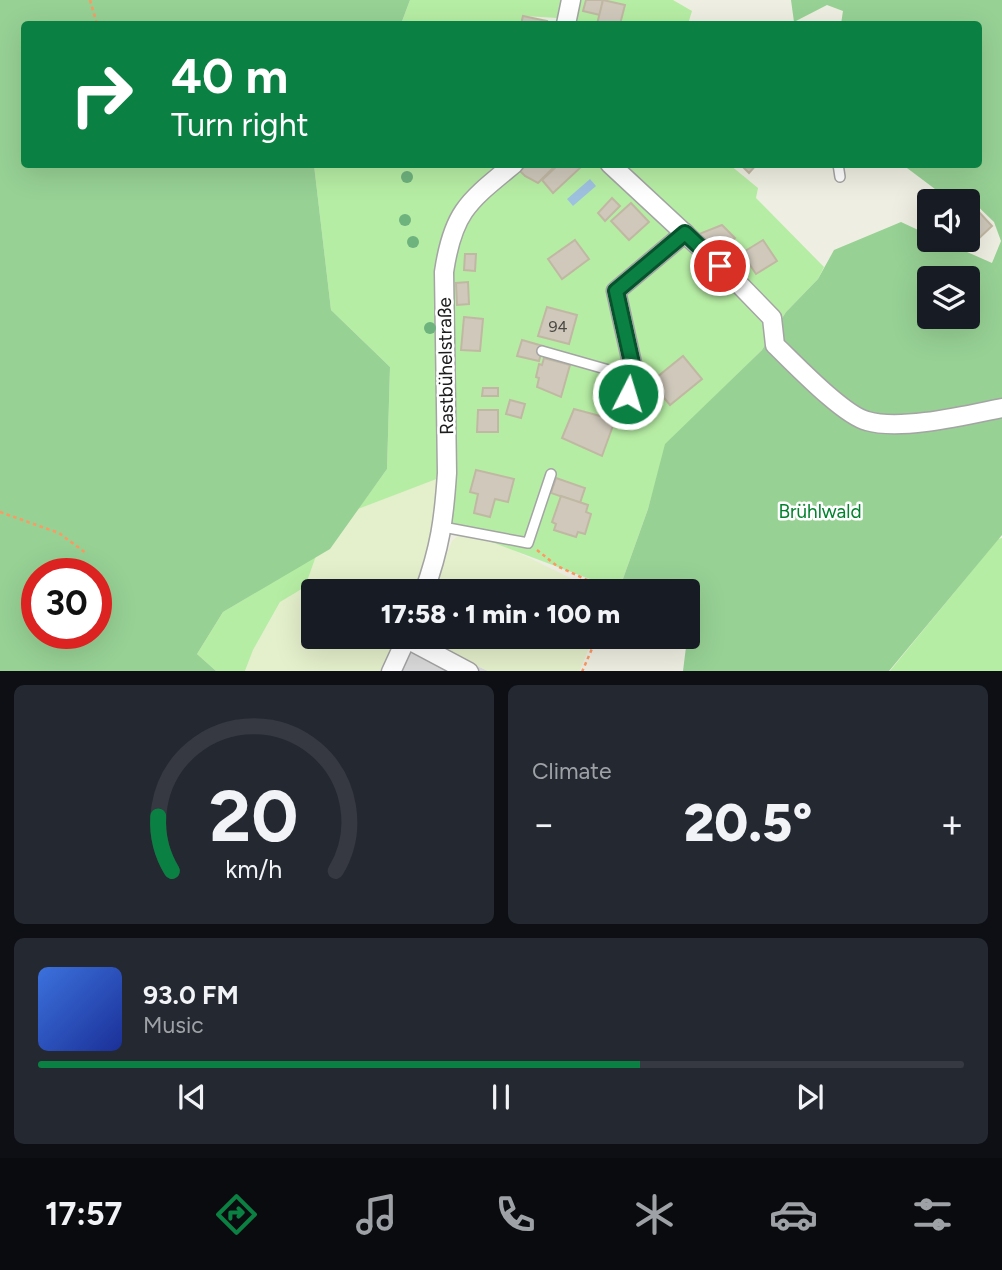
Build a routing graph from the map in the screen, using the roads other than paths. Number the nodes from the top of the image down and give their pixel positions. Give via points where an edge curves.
1 (570, 0) edge
2 (566, 21) edge
3 (509, 168) edge
4 (614, 168) edge
5 (839, 168) edge
6 (840, 177) dead end
7 (685, 233) junction
8 (541, 351) dead end
9 (629, 385) joint
10 (1002, 408) edge
11 (551, 474) dead end
12 (443, 527) junction
13 (428, 579) edge
14 (402, 649) edge
15 (428, 649) edge
16 (391, 671) edge
17 (469, 671) edge

1 - 2 street
3 - 12 street, Rastbühelstraße via 465,207 446,256
4 - 7 street
5 - 6 lane
7 - 9 street via 616,291 632,363
7 - 10 street via 772,318 775,345 835,401 865,421 892,424
8 - 9 lane
11 - 12 lane via 528,543
12 - 13 street, Rastbühelstraße
14 - 16 street
15 - 17 street

